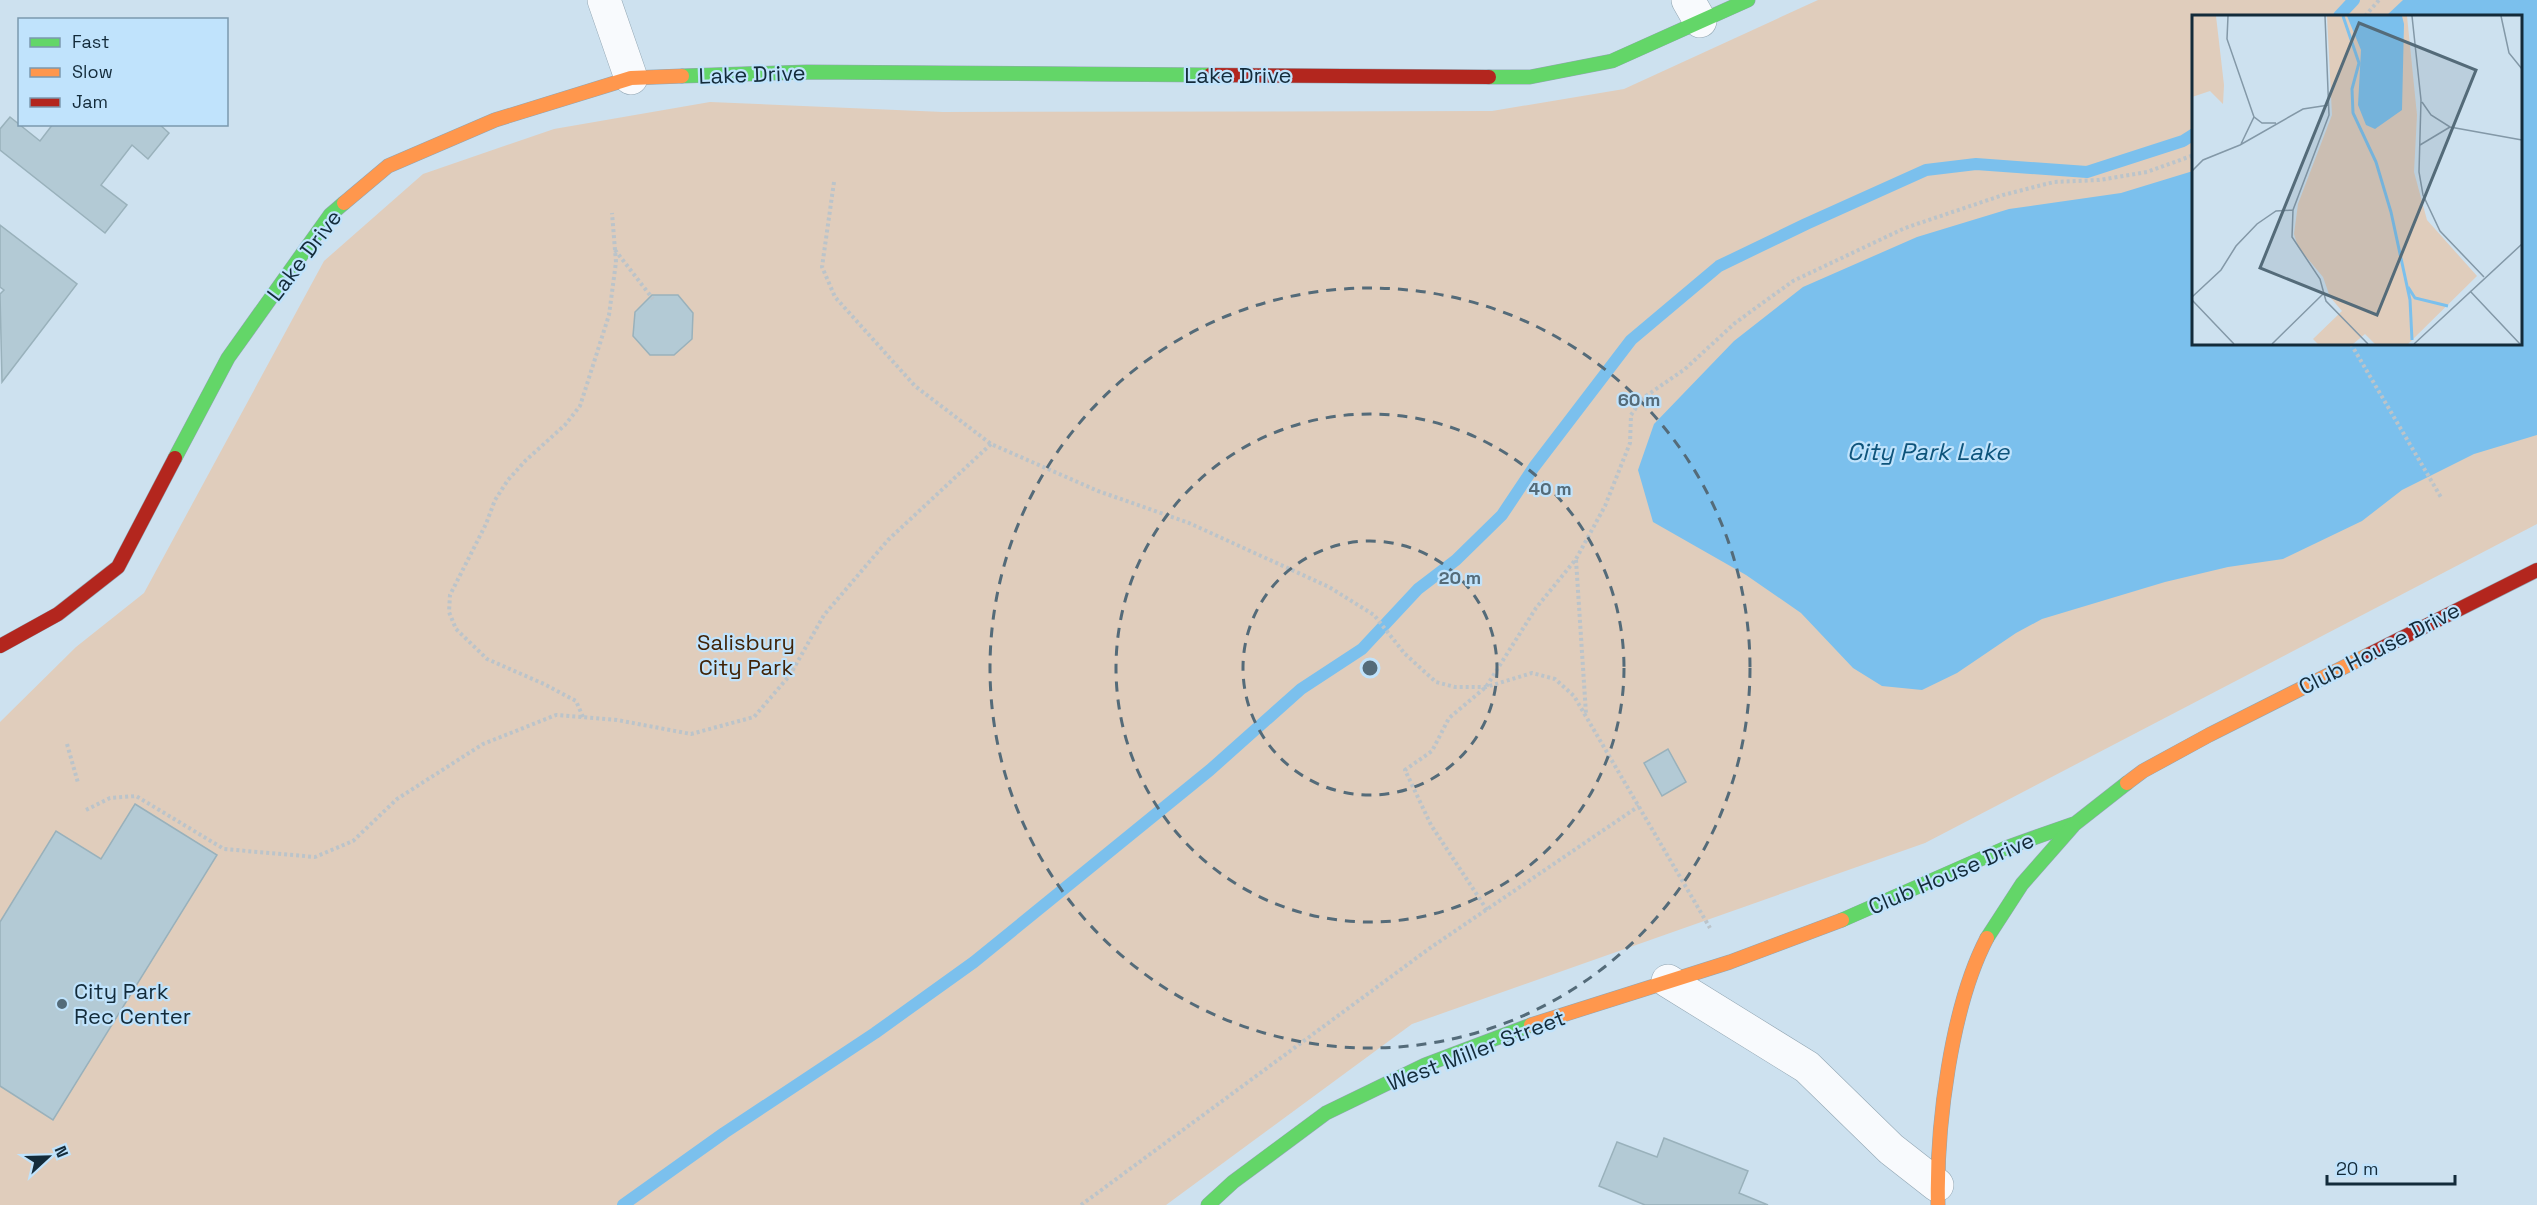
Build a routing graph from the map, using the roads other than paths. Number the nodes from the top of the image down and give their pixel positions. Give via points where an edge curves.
1 (604, 0) edge
2 (1748, 0) edge
3 (1694, 11) edge
4 (631, 78) junction
5 (2537, 570) edge
6 (0, 646) edge
7 (2076, 823) junction
8 (1668, 981) junction
9 (1937, 1195) edge
10 (1208, 1205) edge

1 - 4 street
2 - 3 street, Lake Drive
3 - 4 street, Lake Drive via 1612,61 1530,77 807,72
4 - 6 street, Lake Drive via 495,120 388,166 330,215 228,358 118,567 58,614
5 - 7 street, Club House Drive via 2143,771
7 - 8 street, Club House Drive via 2008,847 1822,928 1730,963
7 - 9 street via 2030,873 1995,922 1975,967 1946,1079
8 - 9 street via 1807,1067
8 - 10 street, West Miller Street via 1522,1028 1425,1065 1326,1113

